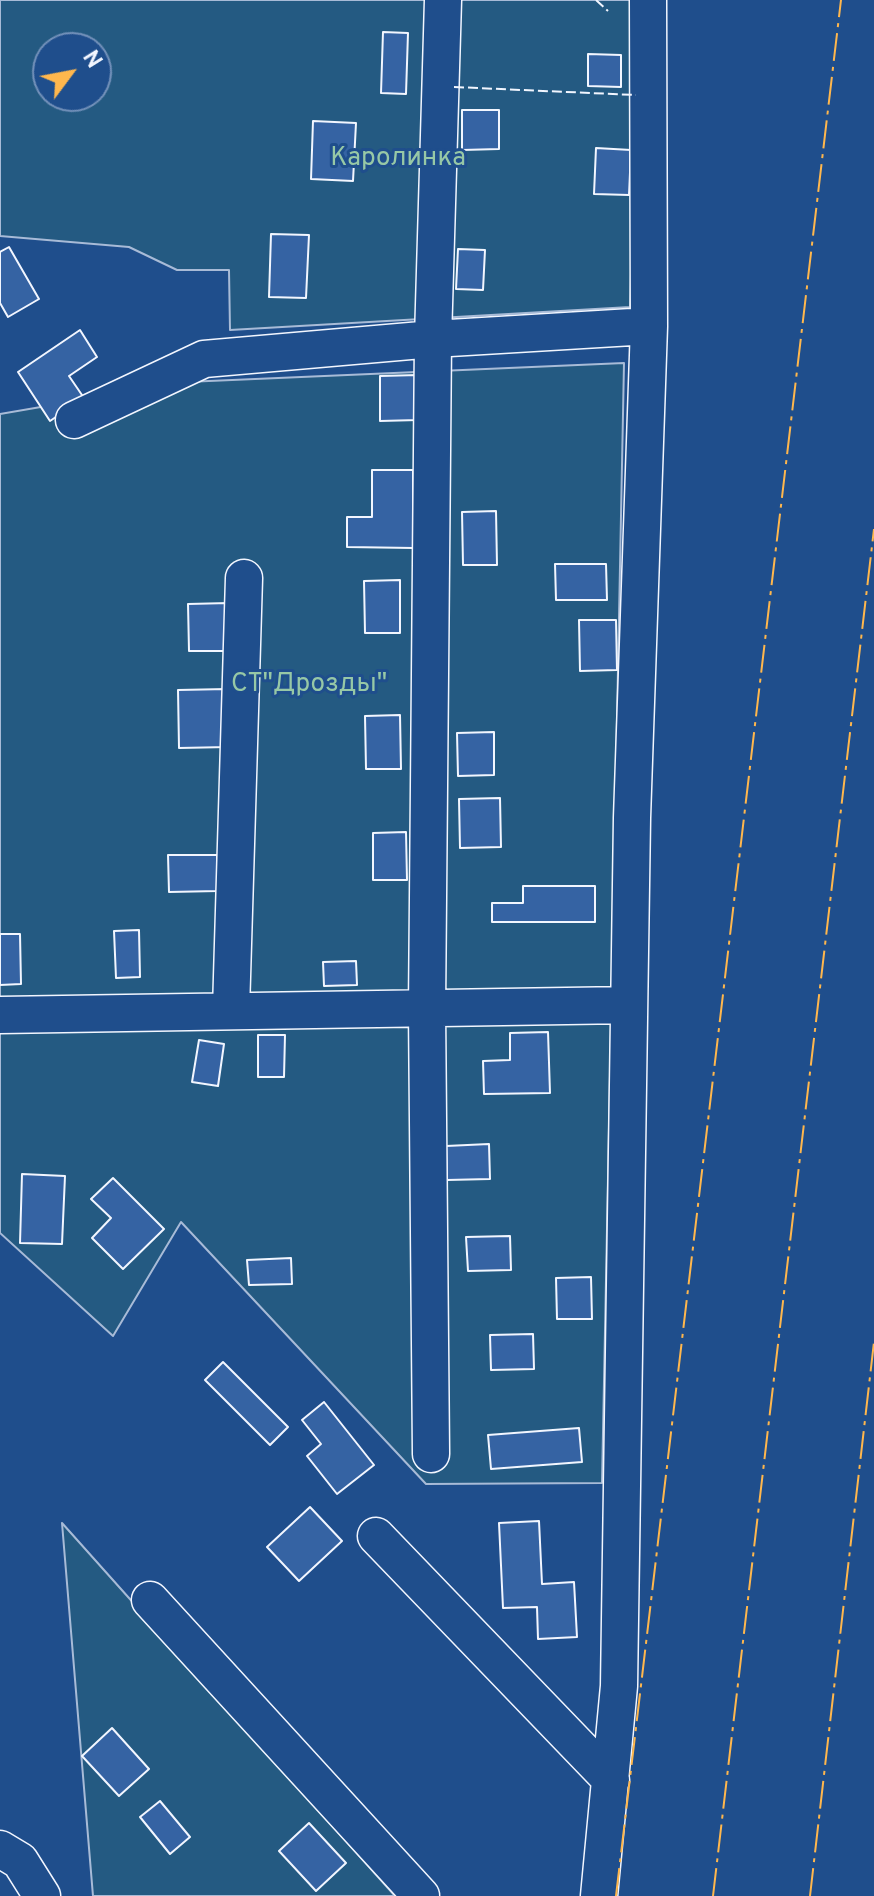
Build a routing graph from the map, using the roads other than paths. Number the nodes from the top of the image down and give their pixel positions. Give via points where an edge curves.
1 (443, 0) edge
2 (620, 0) edge
3 (648, 13) edge
4 (649, 326) junction
5 (433, 339) junction
6 (74, 420) dead end
7 (244, 578) dead end
8 (629, 1005) junction
9 (427, 1009) junction
10 (231, 1010) junction
11 (0, 1015) edge
12 (431, 1454) dead end
13 (376, 1536) dead end
14 (150, 1600) dead end
15 (611, 1780) junction
16 (0, 1849) edge
17 (42, 1896) edge
18 (421, 1896) edge
19 (599, 1896) edge

1 - 5 street
2 - 3 street
3 - 4 street
4 - 5 street
4 - 8 street
5 - 6 street via 204,359
5 - 9 street
7 - 10 street
8 - 9 street
8 - 15 street via 619,1686
9 - 10 street
9 - 12 street
10 - 11 street
13 - 15 street
14 - 18 street
15 - 19 street
16 - 17 street via 20,1861

